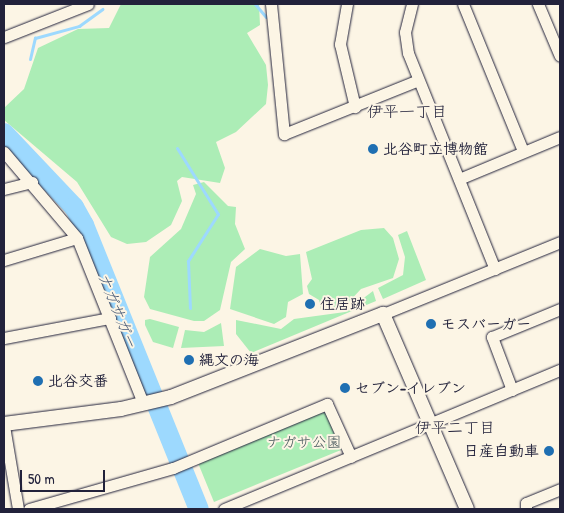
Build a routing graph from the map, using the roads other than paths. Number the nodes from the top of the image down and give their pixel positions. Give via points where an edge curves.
1 (88, 4) edge
2 (270, 4) edge
3 (347, 4) edge
4 (412, 4) edge
5 (463, 4) edge
6 (538, 4) edge
7 (4, 37) edge
8 (560, 51) edge
9 (418, 80) junction
10 (355, 106) junction
11 (560, 137) edge
12 (523, 151) junction
13 (4, 152) edge
14 (459, 179) junction
15 (32, 182) junction
16 (4, 189) edge
17 (76, 238) junction
18 (560, 242) edge
19 (4, 260) edge
20 (495, 269) junction
21 (560, 309) edge
22 (383, 314) junction
23 (110, 318) junction
24 (4, 338) edge
25 (560, 370) edge
26 (512, 390) junction
27 (144, 403) junction
28 (432, 424) junction
29 (4, 425) edge
30 (350, 457) junction
31 (560, 489) edge
32 (18, 509) edge
33 (29, 509) edge
34 (224, 509) edge
35 (467, 509) edge
36 (526, 509) edge

1 - 7 street
2 - 10 street via 284,134
3 - 10 street via 341,51
4 - 9 street via 405,32
5 - 12 street
6 - 8 street
9 - 10 street
9 - 14 street
11 - 12 street
12 - 14 street
13 - 15 street
14 - 20 street
15 - 16 street
15 - 17 street
17 - 19 street
17 - 23 street
18 - 20 street
20 - 22 street
21 - 26 street via 492,337
22 - 27 street via 170,397
22 - 28 street
23 - 24 street
23 - 27 street
25 - 26 street
26 - 28 street
27 - 29 street
28 - 30 street
28 - 35 street
29 - 32 street
30 - 33 street via 327,404 173,468
30 - 34 street
31 - 36 street via 526,503

